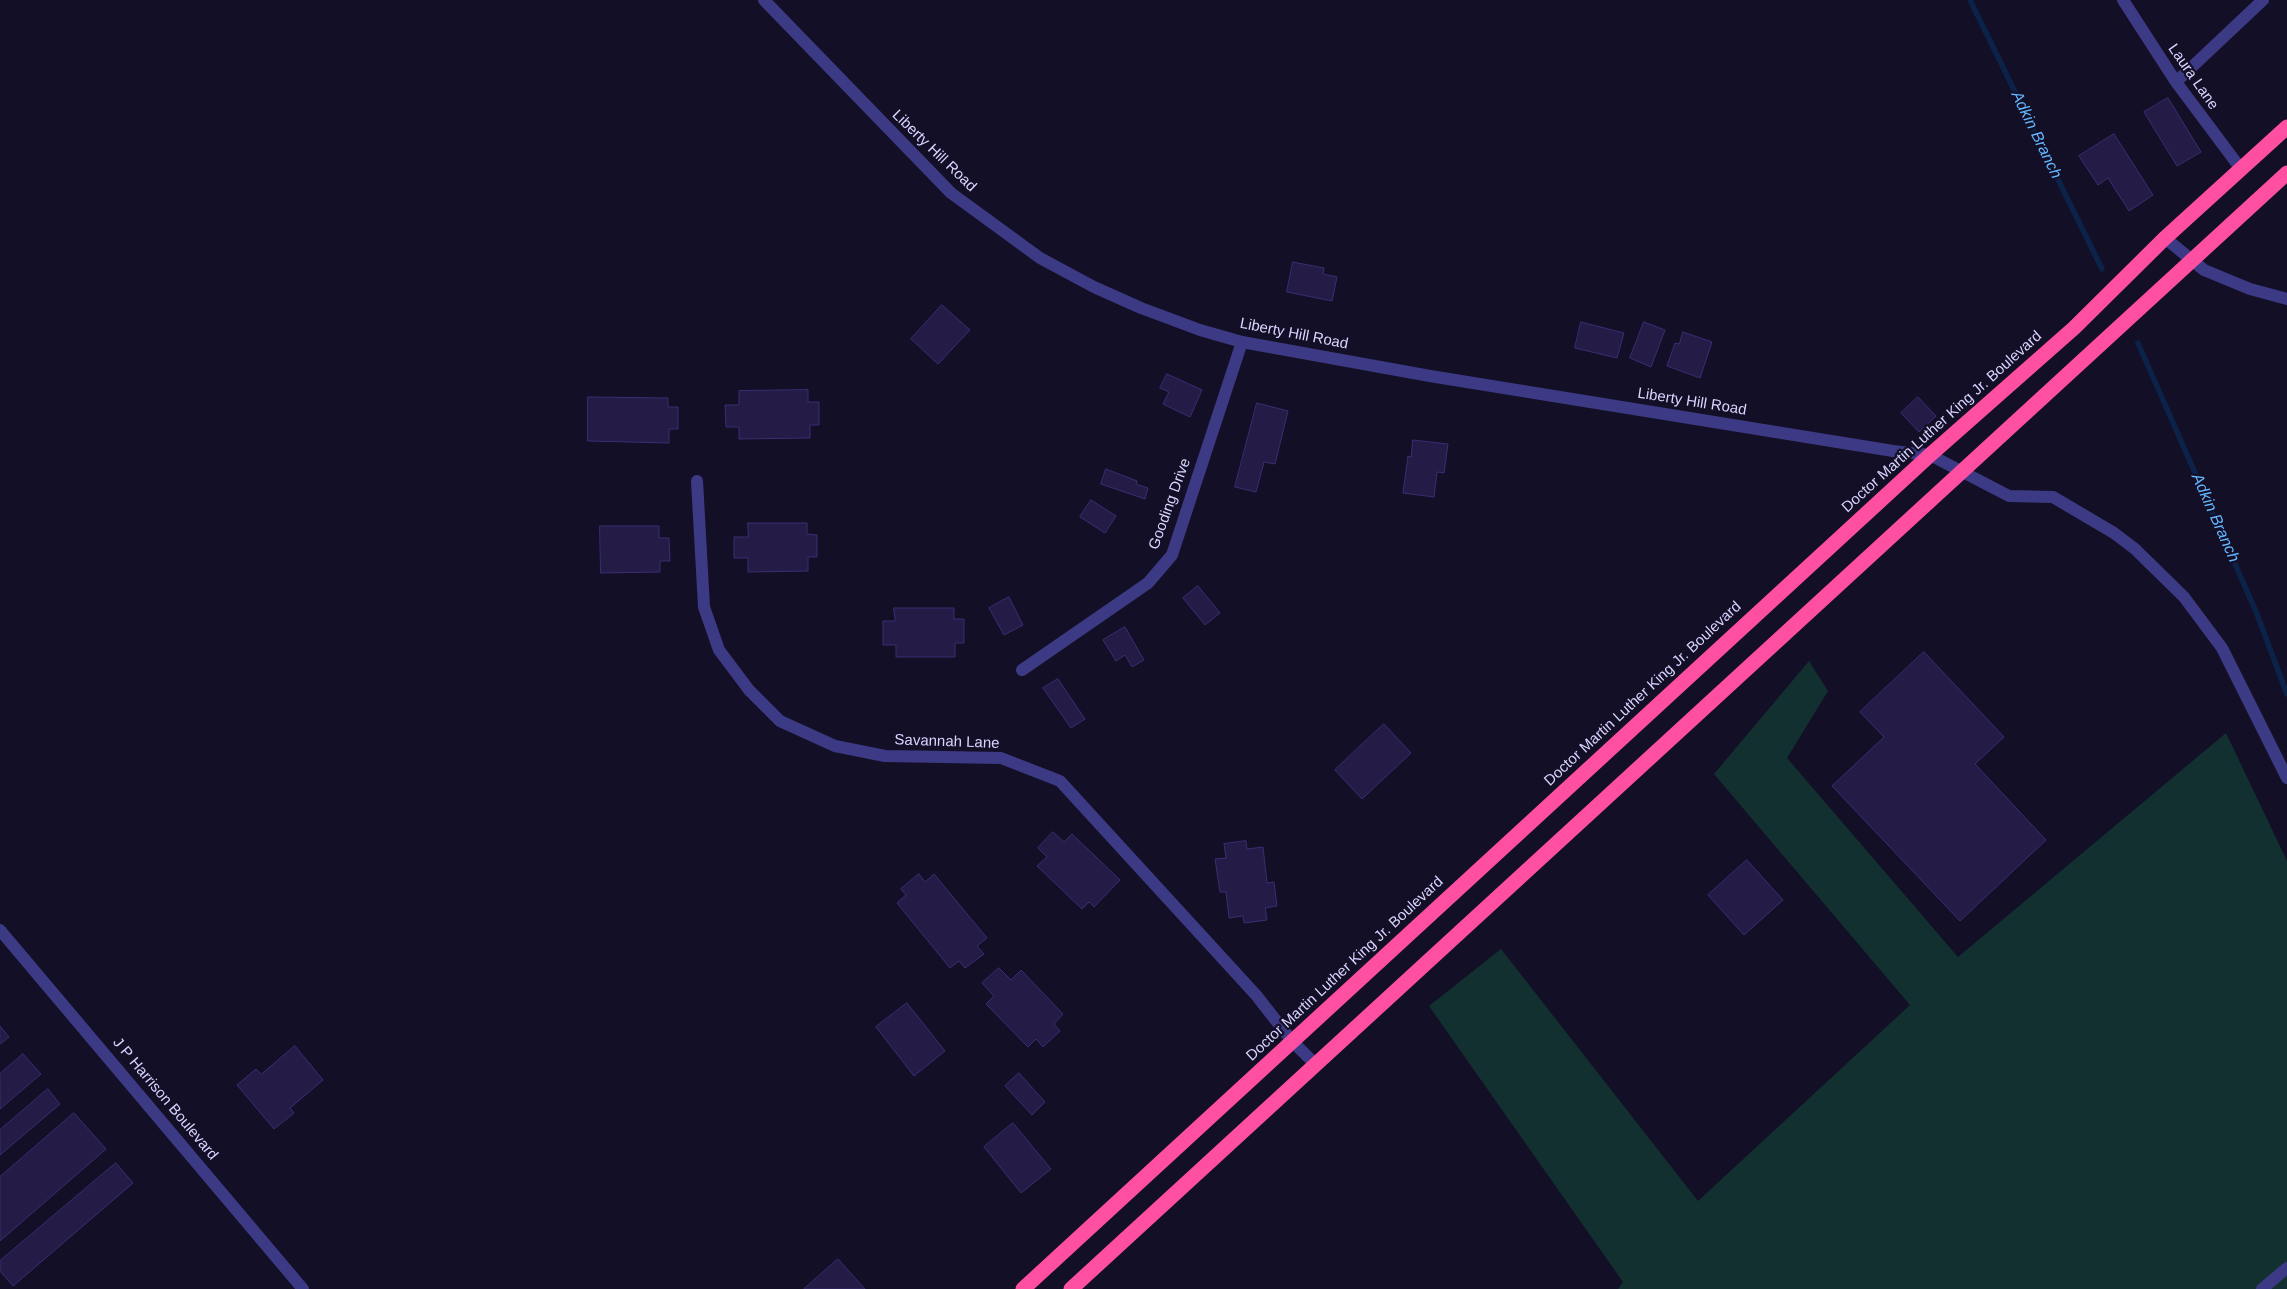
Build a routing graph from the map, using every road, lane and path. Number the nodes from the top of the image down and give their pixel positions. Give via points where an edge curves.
1 (764, 0) edge
2 (2123, 0) edge
3 (2263, 0) edge
4 (2176, 82) junction
5 (2287, 127) edge
6 (2240, 169) junction
7 (2287, 173) edge
8 (2165, 238) junction
9 (2192, 260) junction
10 (2287, 299) edge
11 (1242, 342) junction
12 (1930, 455) junction
13 (1962, 472) junction
14 (698, 481) dead end
15 (1022, 670) dead end
16 (2287, 778) edge
17 (0, 930) edge
18 (1292, 1041) junction
19 (1314, 1064) junction
20 (2287, 1268) edge
21 (304, 1289) edge
22 (1023, 1289) edge
23 (1071, 1289) edge
24 (2262, 1289) edge

1 - 11 street, Liberty Hill Road via 915,159 951,193 1011,239 1094,287 1200,330
2 - 4 street, Laura Lane
3 - 4 street
4 - 6 street, Laura Lane
5 - 6 highway, Doctor Martin Luther King Jr. Boulevard
6 - 8 highway, Doctor Martin Luther King Jr. Boulevard
7 - 9 highway
8 - 9 street
8 - 12 highway, Doctor Martin Luther King Jr. Boulevard via 2074,328
9 - 10 street via 2227,281
9 - 13 highway
11 - 12 street, Liberty Hill Road
11 - 15 street, Gooding Drive via 1172,555 1148,583
12 - 13 street
12 - 18 highway, Doctor Martin Luther King Jr. Boulevard
13 - 16 street via 2009,496 2053,497 2114,533 2154,566 2184,596 2222,648
13 - 19 highway
14 - 18 street, Savannah Lane via 704,608 718,650 748,690 780,721 835,746 884,756 1000,758 1060,782 1256,995
17 - 21 street, J P Harrison Boulevard
18 - 19 street, Savannah Lane
18 - 22 highway, Doctor Martin Luther King Jr. Boulevard
19 - 23 highway
20 - 24 street

